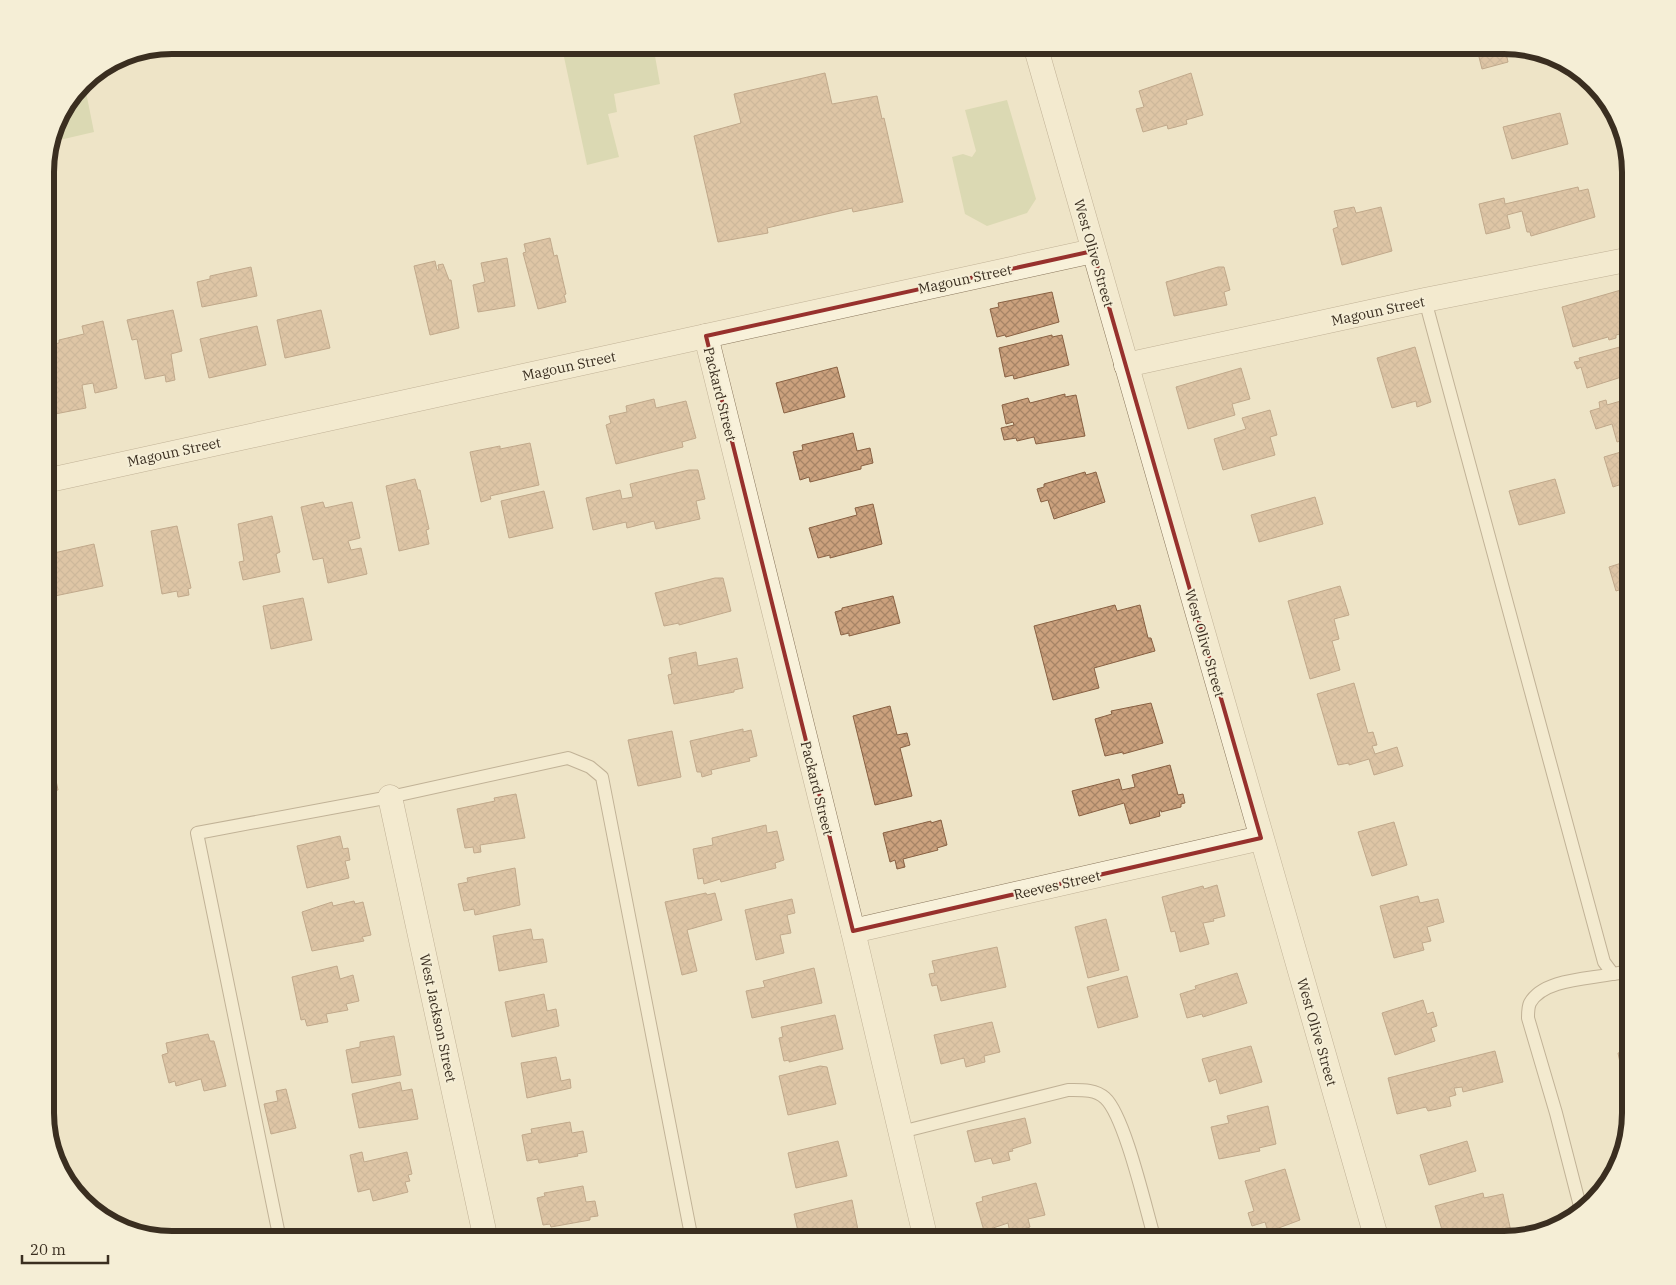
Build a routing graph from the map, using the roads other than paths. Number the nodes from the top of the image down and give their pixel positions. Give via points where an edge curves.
1 (1038, 54) edge
2 (1094, 251) junction
3 (1622, 261) edge
4 (1425, 300) junction
5 (706, 336) junction
6 (1126, 365) junction
7 (54, 479) edge
8 (390, 797) junction
9 (1261, 838) junction
10 (853, 932) junction
11 (1622, 972) edge
12 (1613, 974) junction
13 (901, 1132) junction
14 (1579, 1204) edge
15 (277, 1231) edge
16 (484, 1231) edge
17 (690, 1231) edge
18 (924, 1231) edge
19 (1152, 1231) edge
20 (1374, 1231) edge

1 - 2 street, West Olive Street
2 - 5 street, Magoun Street
2 - 6 street, West Olive Street
3 - 4 street, Magoun Street
4 - 6 street, Magoun Street
4 - 12 lane via 1604,962
5 - 7 street, Magoun Street
5 - 10 street, Packard Street
6 - 9 street, West Olive Street
8 - 15 lane via 197,832
8 - 16 street, West Jackson Street
8 - 17 lane via 568,758 590,767 602,777
9 - 10 street, Reeves Street
9 - 20 street, West Olive Street
10 - 13 street, Packard Street
11 - 12 lane
12 - 14 lane via 1549,985 1529,1004 1528,1018
13 - 18 street, Packard Street
13 - 19 lane via 1068,1090 1091,1090 1105,1098 1120,1120

